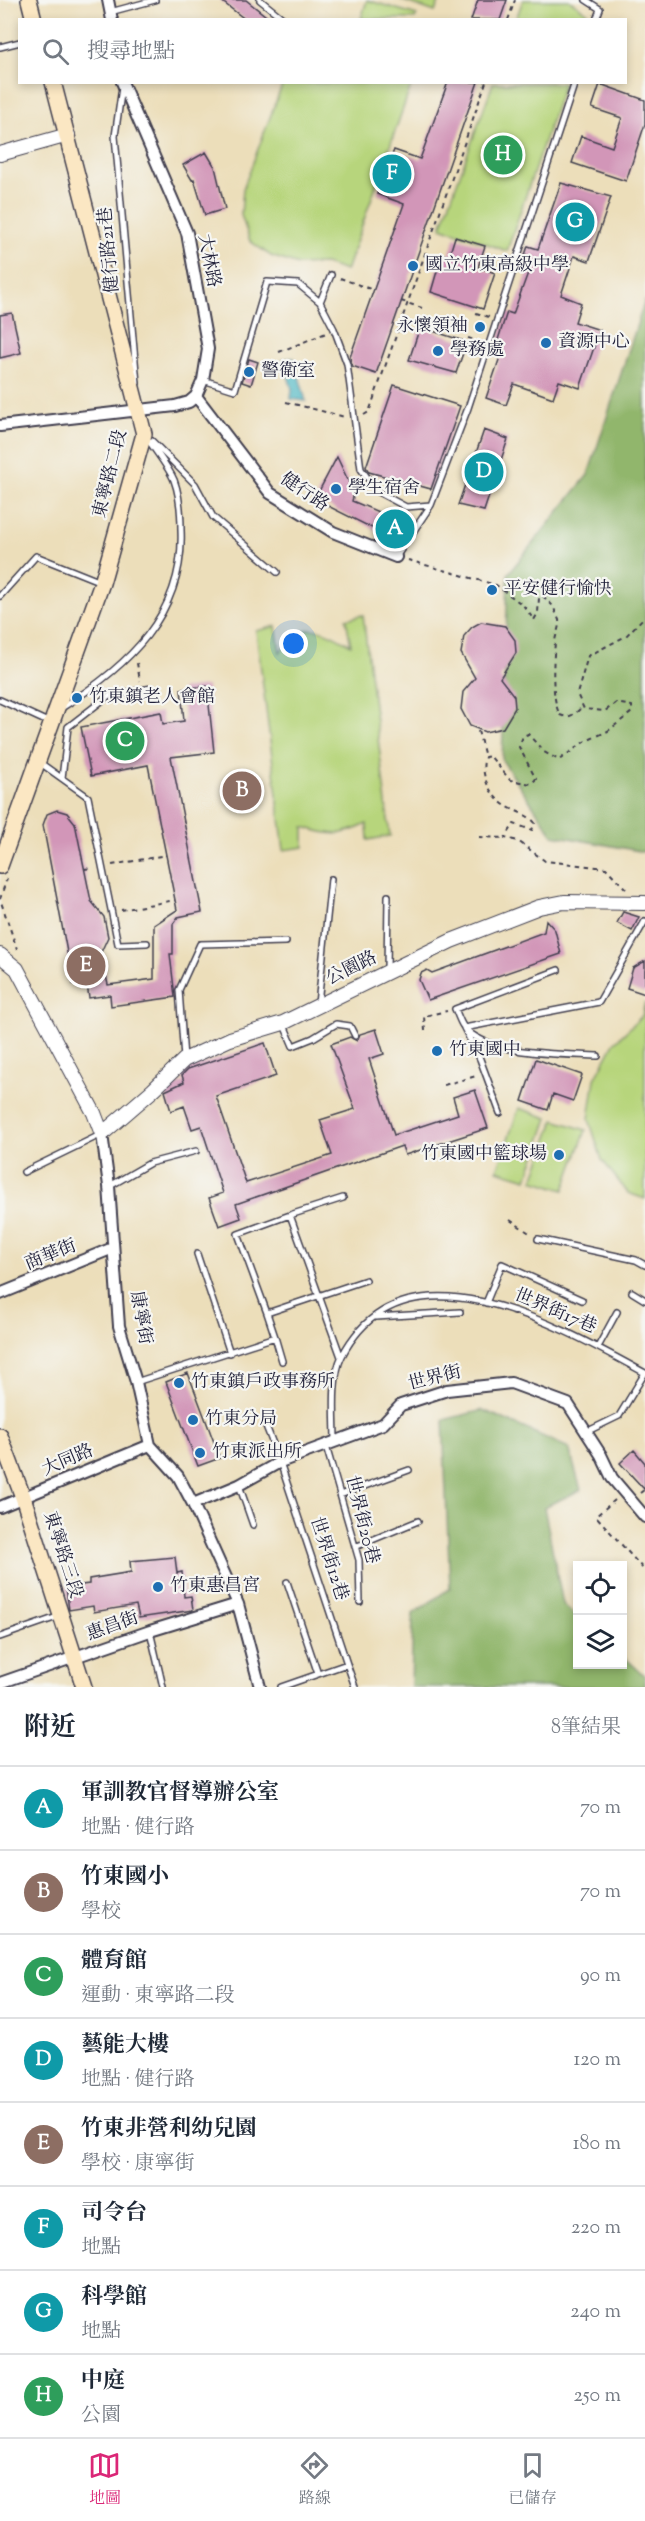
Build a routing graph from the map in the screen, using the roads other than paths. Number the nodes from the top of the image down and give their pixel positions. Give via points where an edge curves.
1 (29, 0) edge
2 (108, 0) edge
3 (155, 0) edge
4 (260, 0) edge
5 (586, 0) edge
6 (267, 2) edge
7 (111, 16) edge
8 (34, 18) edge
9 (283, 18) edge
10 (597, 18) edge
11 (18, 42) edge
12 (0, 47) edge
13 (54, 84) edge
14 (122, 84) edge
15 (574, 84) edge
16 (68, 135) junction
17 (0, 154) edge
18 (331, 275) road end
19 (320, 302) junction
20 (203, 380) junction
21 (196, 396) junction
22 (140, 412) junction
23 (0, 426) edge
24 (144, 434) junction
25 (431, 505) junction
26 (396, 557) joint
27 (277, 572) dead end
28 (102, 583) junction
29 (0, 596) edge
30 (152, 688) dead end
31 (0, 700) edge
32 (54, 718) junction
33 (38, 761) junction
34 (62, 778) junction
35 (4, 871) edge
36 (331, 879) dead end
37 (388, 896) dead end
38 (645, 903) edge
39 (645, 921) edge
40 (286, 942) dead end
41 (147, 943) dead end
42 (0, 955) edge
43 (558, 970) dead end
44 (387, 972) junction
45 (317, 1006) junction
46 (284, 1023) junction
47 (464, 1028) junction
48 (354, 1036) dead end
49 (598, 1056) dead end
50 (184, 1060) junction
51 (500, 1113) dead end
52 (102, 1134) junction
53 (196, 1151) dead end
54 (24, 1172) dead end
55 (109, 1186) junction
56 (343, 1198) dead end
57 (290, 1215) junction
58 (538, 1239) road end
59 (113, 1248) junction
60 (197, 1254) dead end
61 (645, 1265) edge
62 (366, 1280) dead end
63 (632, 1292) dead end
64 (0, 1294) edge
65 (318, 1296) junction
66 (582, 1300) dead end
67 (645, 1300) edge
68 (486, 1303) junction
69 (460, 1312) dead end
70 (617, 1312) dead end
71 (267, 1313) junction
72 (374, 1317) junction
73 (275, 1337) junction
74 (598, 1347) junction
75 (230, 1353) junction
76 (341, 1357) junction
77 (282, 1361) dead end
78 (645, 1373) edge
79 (136, 1382) junction
80 (266, 1426) dead end
81 (586, 1432) junction
82 (0, 1436) edge
83 (330, 1444) junction
84 (150, 1445) junction
85 (280, 1462) junction
86 (409, 1470) dead end
87 (239, 1485) junction
88 (340, 1495) junction
89 (23, 1497) junction
90 (193, 1504) junction
91 (0, 1507) edge
92 (645, 1517) edge
93 (418, 1521) dead end
94 (253, 1526) dead end
95 (355, 1547) junction
96 (286, 1582) dead end
97 (360, 1602) dead end
98 (237, 1604) junction
99 (62, 1616) junction
100 (150, 1631) junction
101 (0, 1637) edge
102 (76, 1659) junction
103 (347, 1664) junction
104 (318, 1674) junction
105 (0, 1683) edge
106 (84, 1687) edge
107 (163, 1687) edge
108 (260, 1687) edge
109 (281, 1687) edge
110 (355, 1687) edge

1 - 8 main road
2 - 7 street
3 - 7 lane
4 - 6 lane
5 - 10 lane via 600,9
6 - 9 lane
11 - 12 lane
13 - 16 main road, 東寧路二段
14 - 20 street, 大林路 via 187,233 208,349
14 - 22 lane, 健行路21巷 via 115,136
15 - 25 lane via 468,408
16 - 17 street
16 - 22 main road, 東寧路二段
18 - 19 lane
19 - 20 lane via 297,284 267,282 235,390
19 - 25 lane via 347,364 361,469 378,492 406,507
20 - 21 street, 大林路
21 - 22 street via 189,402
21 - 26 street, 健行路 via 270,493 333,532
22 - 23 street
22 - 24 main road, 東寧路二段
24 - 27 lane via 195,484 213,517
24 - 28 main road, 東寧路二段
24 - 32 lane via 173,479 180,506 182,554 171,596 152,633 95,687
25 - 26 lane
28 - 29 lane via 36,556
28 - 32 main road, 東寧路二段
30 - 34 lane via 108,696 68,727
31 - 32 lane
32 - 33 main road, 東寧路二段
33 - 34 lane
33 - 35 main road, 東寧路二段
34 - 41 lane via 88,797 118,944
36 - 45 lane
37 - 44 lane
38 - 44 street, 公園路 via 564,902 539,907 451,941
39 - 47 lane via 599,1002
40 - 50 lane via 200,944 179,990
42 - 52 street, 康寧街 via 17,969
43 - 47 lane via 456,1010
44 - 45 street, 公園路
45 - 46 street, 公園路
46 - 48 lane via 293,1046 336,1024 350,1026
46 - 50 street, 公園路 via 230,1039
47 - 49 lane via 486,1042 522,1051
47 - 51 lane
50 - 52 street, 公園路
52 - 54 lane
52 - 55 street, 康寧街
53 - 55 lane via 150,1163
55 - 59 street, 康寧街
56 - 57 lane
57 - 65 lane
57 - 71 lane via 238,1234
58 - 61 lane
59 - 64 street, 商華街
59 - 79 street, 康寧街 via 119,1326
60 - 75 lane
62 - 65 lane
63 - 67 lane
65 - 71 lane
65 - 76 lane
66 - 68 lane via 502,1264
68 - 72 lane, 世界街17巷 via 429,1295 389,1306
68 - 74 lane, 世界街17巷 via 507,1306
69 - 72 lane
70 - 74 lane
71 - 73 lane
72 - 76 lane, 世界街17巷
73 - 75 lane
73 - 77 lane
74 - 78 lane, 世界街17巷
75 - 79 lane
76 - 83 lane, 世界街17巷
78 - 81 lane via 619,1416
79 - 84 street, 康寧街
80 - 85 lane, 世界街12巷
81 - 83 street, 世界街 via 568,1404 511,1383 447,1390 401,1405 384,1424
81 - 92 street, 世界街 via 612,1478
82 - 89 main road, 東寧路三段
83 - 85 street, 世界街
83 - 88 lane, 世界街20巷
84 - 89 street, 大同路
84 - 90 street, 康寧街 via 178,1476
85 - 87 street, 世界街
85 - 103 lane, 世界街12巷
86 - 88 lane
87 - 90 street, 世界街
87 - 94 lane
88 - 95 lane, 世界街20巷
89 - 91 street, 大同路
89 - 99 main road, 東寧路三段
90 - 98 street, 康寧街
93 - 95 lane
95 - 97 lane, 世界街20巷
96 - 104 lane
98 - 100 street, 惠昌街
98 - 108 street, 康寧街
99 - 101 lane
99 - 102 main road, 東寧路三段
100 - 102 street, 惠昌街
100 - 107 lane
102 - 105 street, 惠昌街
102 - 106 main road, 東寧路三段
103 - 104 lane
103 - 110 lane, 世界街12巷
104 - 109 lane

